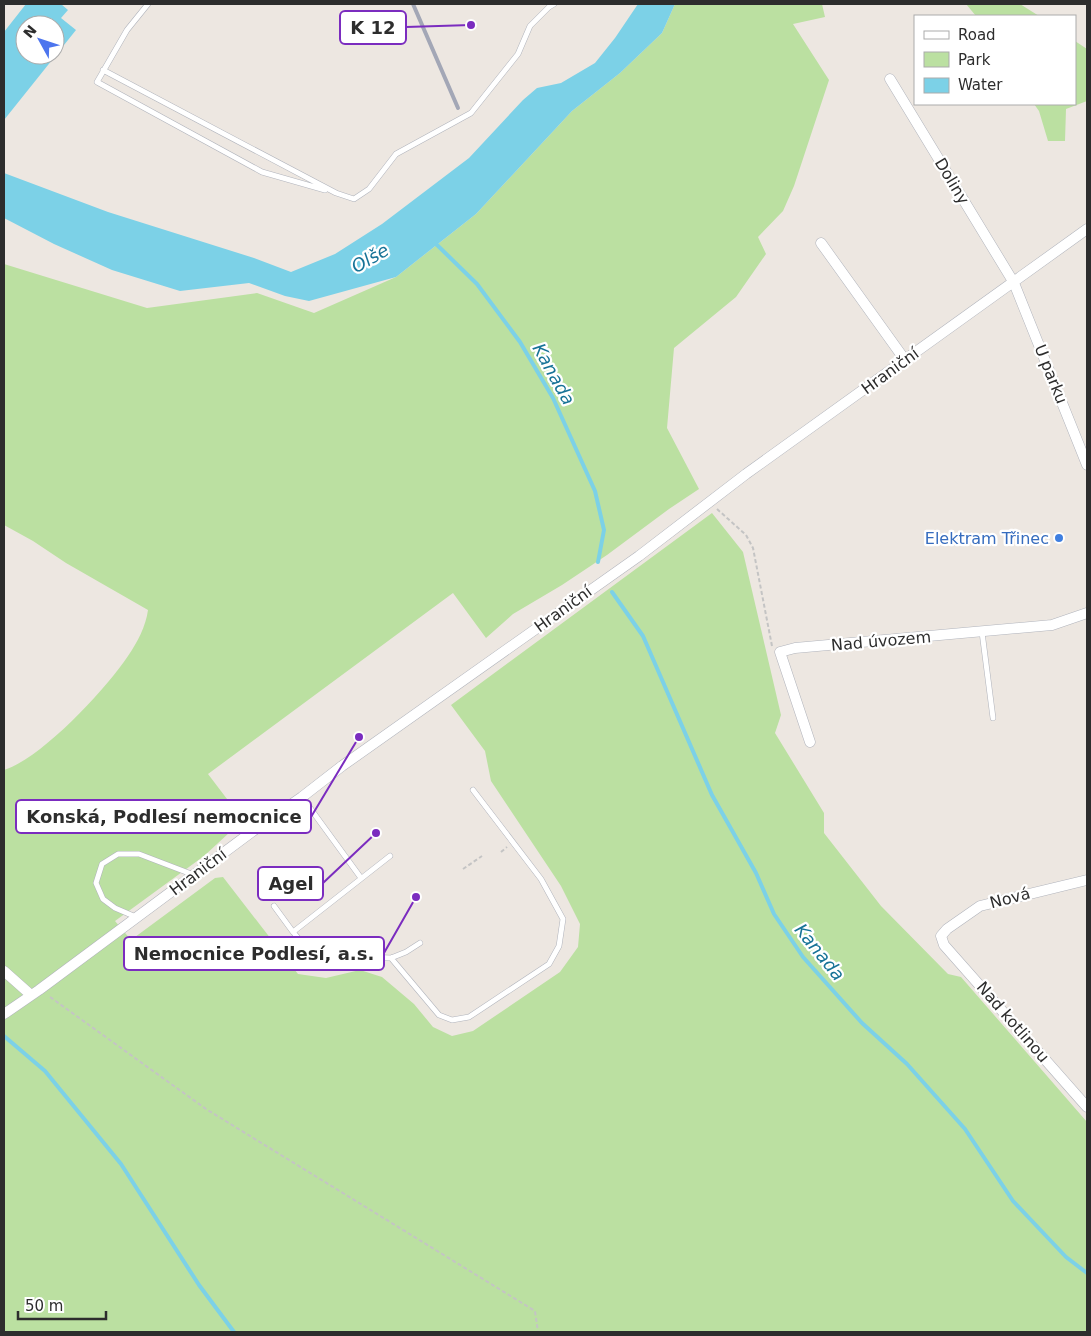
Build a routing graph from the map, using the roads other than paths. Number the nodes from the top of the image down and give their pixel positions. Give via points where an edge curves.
1 (148, 4) edge
2 (554, 4) edge
3 (103, 70) junction
4 (890, 79) dead end
5 (336, 193) junction
6 (1087, 229) edge
7 (821, 243) dead end
8 (1014, 283) junction
9 (905, 360) junction
10 (1087, 465) edge
11 (1087, 613) edge
12 (982, 632) junction
13 (993, 718) dead end
14 (810, 742) dead end
15 (473, 790) dead end
16 (302, 797) junction
17 (390, 856) dead end
18 (194, 875) junction
19 (361, 878) junction
20 (1087, 880) edge
21 (274, 906) dead end
22 (138, 917) junction
23 (293, 932) junction
24 (941, 936) joint
25 (420, 943) dead end
26 (391, 958) junction
27 (4, 971) edge
28 (35, 992) junction
29 (4, 1014) edge
30 (1087, 1107) edge

1 - 3 lane via 127,30
2 - 5 lane via 530,26 518,54 472,113 396,154 369,189 354,198
3 - 5 lane
3 - 5 lane via 97,82 262,172
4 - 8 street, Doliny
6 - 8 street, Hraniční
7 - 9 street
8 - 9 street, Hraniční
8 - 10 street, U parku
9 - 16 street, Hraniční
11 - 12 street, Nad úvozem via 1052,625
12 - 13 lane
12 - 14 street, Nad úvozem via 795,648 780,652
15 - 26 lane via 541,879 563,918 559,946 548,964 469,1017 452,1020 440,1015
16 - 18 street, Hraniční
16 - 19 lane
17 - 19 lane
18 - 22 street, Hraniční
18 - 22 lane via 139,854 118,854 102,864 96,883 103,900
19 - 23 lane
20 - 24 street, Nová via 980,906 947,928
21 - 23 lane
22 - 28 street, Hraniční
23 - 26 lane via 308,950 320,954
24 - 30 street, Nad kotlinou via 944,945
25 - 26 lane
27 - 28 street
28 - 29 street, Hraniční

